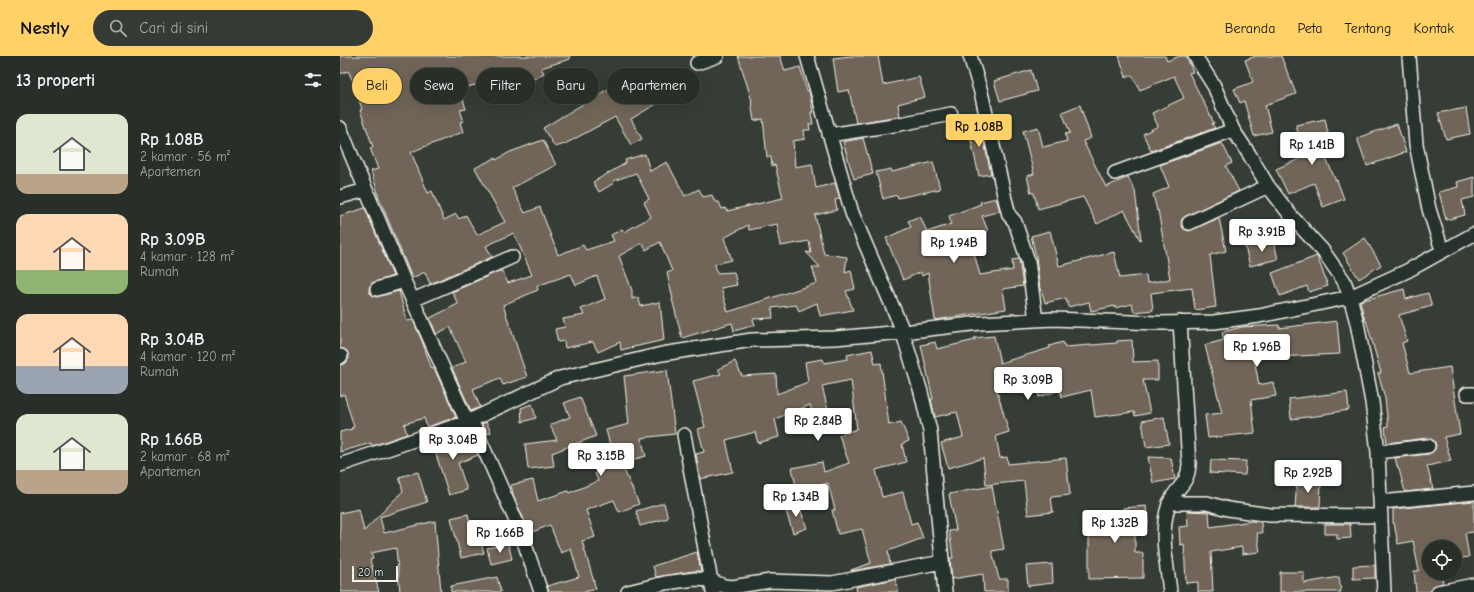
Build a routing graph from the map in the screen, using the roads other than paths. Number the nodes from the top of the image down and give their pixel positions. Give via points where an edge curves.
1 (717, 56) edge
2 (807, 56) edge
3 (970, 56) edge
4 (1195, 56) edge
5 (1409, 56) edge
6 (697, 63) dead end
7 (951, 114) dead end
8 (340, 128) edge
9 (1233, 130) junction
10 (829, 135) junction
11 (1115, 173) dead end
12 (1268, 186) junction
13 (366, 190) junction
14 (340, 197) edge
15 (1189, 223) dead end
16 (1474, 234) edge
17 (1442, 250) junction
18 (512, 257) dead end
19 (404, 281) junction
20 (377, 289) dead end
21 (1350, 297) junction
22 (413, 300) junction
23 (1036, 320) junction
24 (1180, 322) junction
25 (903, 332) junction
26 (469, 421) junction
27 (684, 435) dead end
28 (1428, 446) dead end
29 (1378, 452) junction
30 (340, 465) edge
31 (1474, 493) edge
32 (1381, 502) junction
33 (1169, 503) junction
34 (1381, 516) junction
35 (942, 562) junction
36 (1474, 585) edge
37 (711, 586) edge
38 (541, 592) edge
39 (628, 592) edge
40 (945, 592) edge
41 (1170, 592) edge
42 (1384, 592) edge
43 (1438, 592) edge

1 - 6 street
2 - 10 street
3 - 23 street via 981,92 1009,215 1015,222 1028,261
4 - 9 street via 1214,86
5 - 17 street via 1416,144 1429,209
7 - 10 street
8 - 13 street
9 - 11 street
9 - 12 street
10 - 25 street via 852,214
12 - 15 street
12 - 21 street via 1323,251 1344,281
13 - 14 street
13 - 19 street
16 - 17 street
17 - 21 street via 1407,271
18 - 22 street
19 - 20 street
19 - 22 street
21 - 24 street via 1259,316 1214,322
21 - 29 street via 1372,402
22 - 26 street
23 - 24 street
23 - 25 street via 980,323
24 - 33 street via 1189,464 1188,475
25 - 26 street via 835,338 752,340 662,354 560,378
25 - 35 street via 930,431
26 - 30 street
26 - 38 street via 520,530
27 - 37 street
28 - 29 street
29 - 32 street
31 - 32 street
32 - 34 street
33 - 34 street via 1207,503 1270,515
33 - 41 street via 1163,535
34 - 42 street
35 - 37 street via 832,583 770,581 732,587
35 - 40 street
36 - 43 street
37 - 39 street via 695,578

